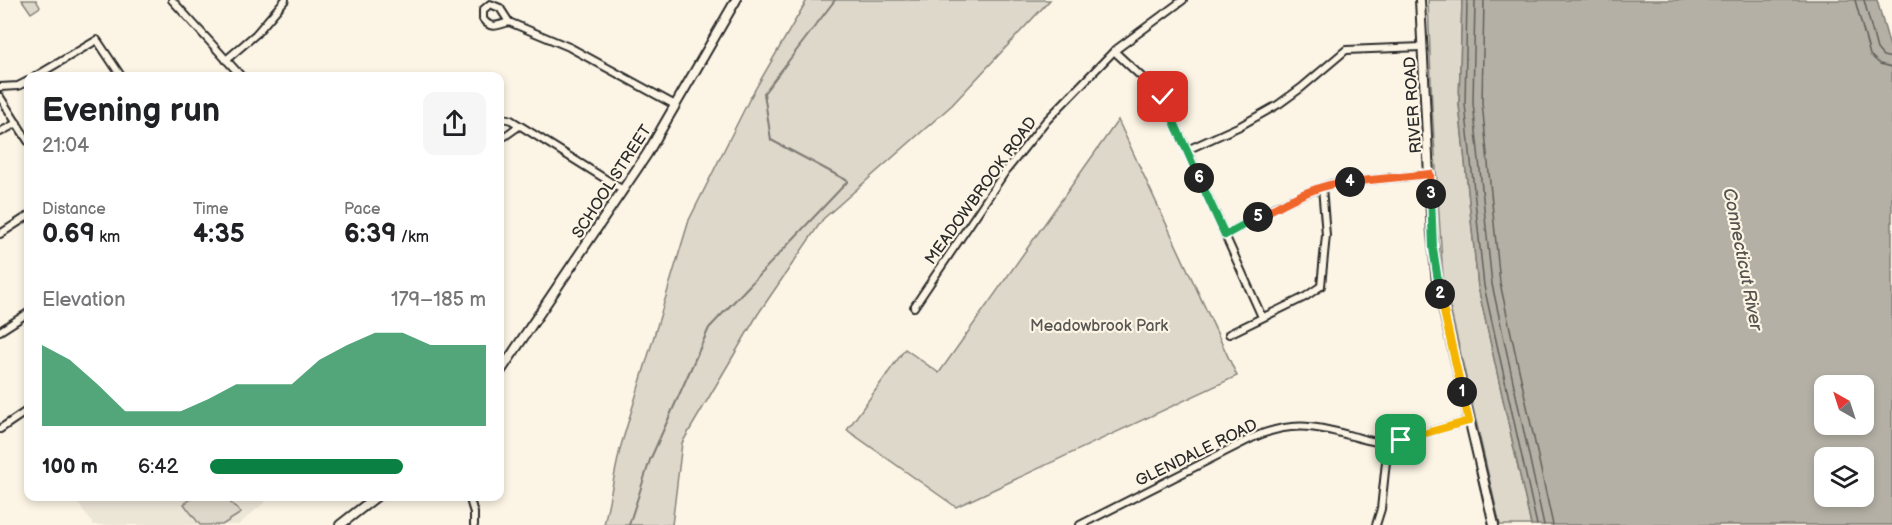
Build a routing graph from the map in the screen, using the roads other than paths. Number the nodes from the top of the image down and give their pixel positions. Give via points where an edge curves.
1 (172, 0) edge
2 (285, 0) edge
3 (736, 0) edge
4 (1183, 0) edge
5 (1420, 0) edge
6 (509, 22) junction
7 (1422, 47) junction
8 (1114, 51) junction
9 (226, 60) junction
10 (43, 72) edge
11 (118, 72) edge
12 (237, 72) edge
13 (24, 83) edge
14 (0, 87) edge
15 (0, 97) edge
16 (675, 105) junction
17 (504, 118) edge
18 (17, 123) junction
19 (519, 126) junction
20 (0, 132) edge
21 (24, 134) edge
22 (504, 136) edge
23 (1187, 150) junction
24 (1430, 174) junction
25 (1322, 187) junction
26 (623, 190) junction
27 (24, 219) edge
28 (0, 234) edge
29 (1225, 235) junction
30 (914, 307) dead end
31 (24, 316) edge
32 (1262, 317) junction
33 (0, 331) edge
34 (1229, 334) dead end
35 (504, 366) edge
36 (24, 413) edge
37 (1469, 421) junction
38 (0, 429) edge
39 (1388, 443) junction
40 (371, 501) edge
41 (470, 501) edge
42 (340, 525) edge
43 (474, 525) edge
44 (1080, 525) edge
45 (1376, 525) edge
46 (1494, 525) edge

1 - 9 street
2 - 9 street via 256,34
3 - 16 street, SCHOOL STREET
4 - 8 street, MEADOWBROOK ROAD
5 - 7 street, RIVER ROAD
6 - 6 street via 497,6 490,4 483,10 483,19 489,25 498,27
6 - 16 street via 569,47
7 - 23 street via 1346,50 1279,104
7 - 24 street, RIVER ROAD
8 - 23 street via 1163,97
8 - 30 street, MEADOWBROOK ROAD via 1021,151
9 - 12 street
10 - 11 street via 97,40
13 - 14 street
15 - 18 street
16 - 26 street, SCHOOL STREET
17 - 19 street
18 - 20 street
18 - 21 street
19 - 22 street
19 - 26 street
23 - 29 street
24 - 25 street
24 - 37 street, RIVER ROAD via 1437,282
25 - 29 street
25 - 32 street via 1326,235 1321,286
26 - 35 street, SCHOOL STREET
27 - 28 street
29 - 32 street
31 - 33 street
32 - 34 street
36 - 38 street
37 - 39 street, GLENDALE ROAD
37 - 46 street, RIVER ROAD
39 - 44 street, GLENDALE ROAD via 1308,426 1280,428 1252,438
39 - 45 street
40 - 42 street
41 - 43 street

